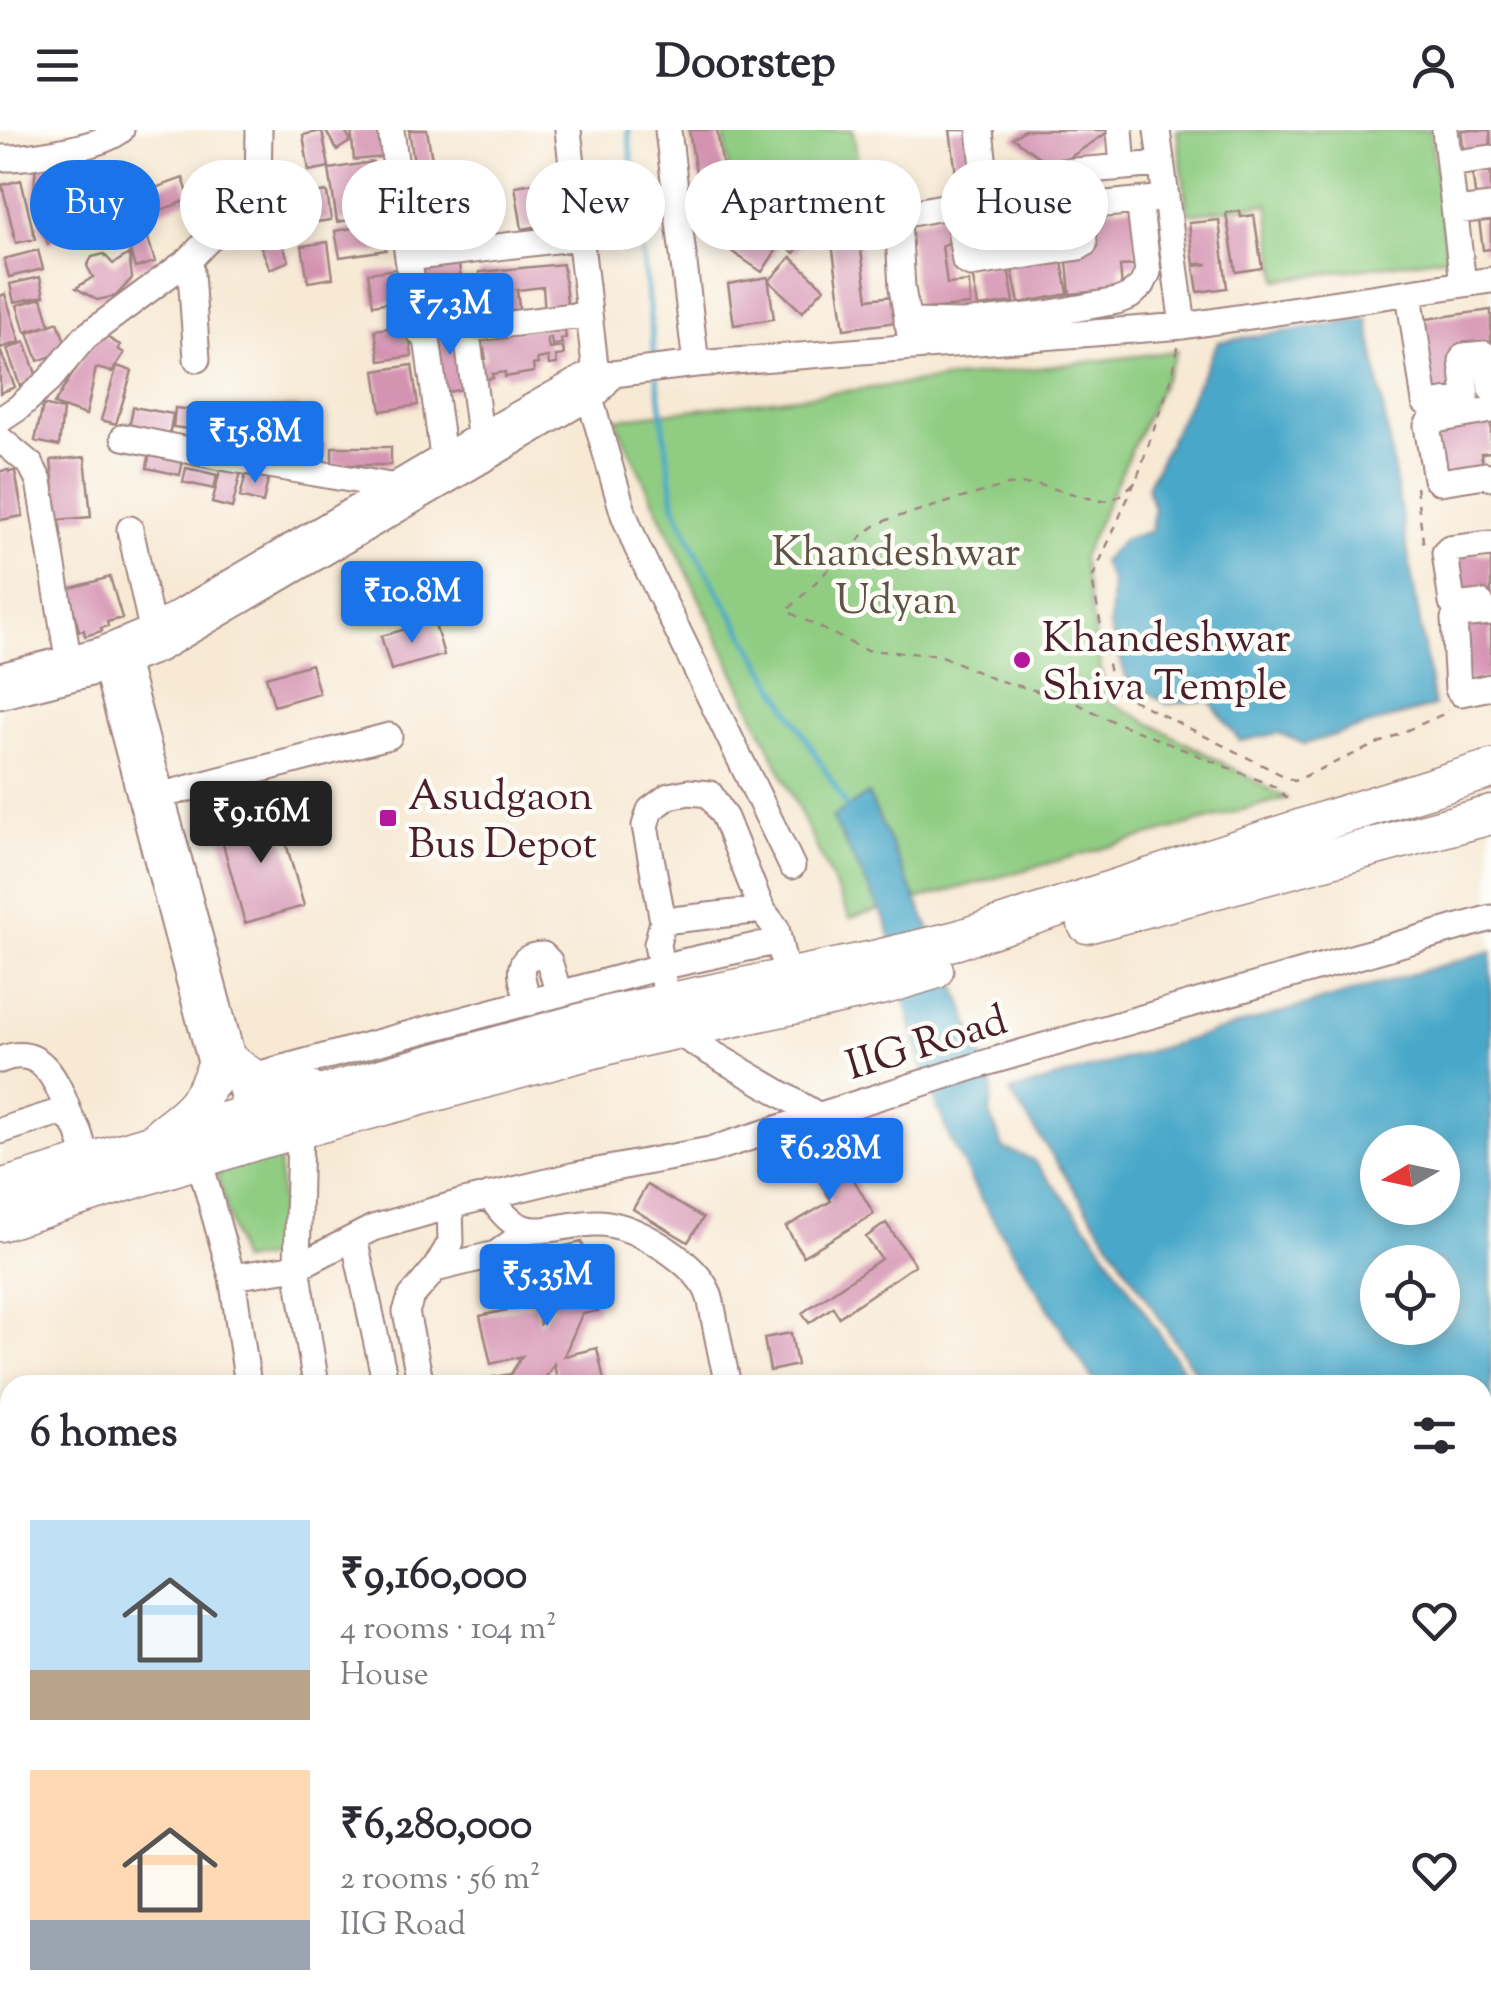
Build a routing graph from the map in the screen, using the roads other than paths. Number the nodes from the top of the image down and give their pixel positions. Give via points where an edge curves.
1 (121, 130) edge
2 (260, 130) edge
3 (391, 130) edge
4 (568, 130) edge
5 (668, 130) edge
6 (980, 130) edge
7 (1120, 130) edge
8 (1157, 130) edge
9 (1445, 130) edge
10 (0, 158) edge
11 (1491, 158) edge
12 (571, 160) edge
13 (1162, 164) junction
14 (1449, 164) junction
15 (1124, 167) junction
16 (1166, 198) junction
17 (1139, 201) junction
18 (1491, 207) edge
19 (1455, 211) junction
20 (526, 243) edge
21 (582, 250) edge
22 (408, 258) junction
23 (190, 259) junction
24 (1491, 280) edge
25 (1463, 284) junction
26 (1409, 292) junction
27 (589, 314) junction
28 (1183, 326) junction
29 (909, 334) junction
30 (197, 359) dead end
31 (696, 364) junction
32 (601, 380) junction
33 (1491, 389) edge
34 (1491, 410) edge
35 (0, 420) edge
36 (124, 436) dead end
37 (480, 436) junction
38 (0, 439) edge
39 (443, 456) junction
40 (1491, 478) edge
41 (393, 486) junction
42 (426, 492) junction
43 (130, 529) dead end
44 (1491, 544) edge
45 (1491, 602) edge
46 (1491, 612) edge
47 (152, 629) junction
48 (114, 656) junction
49 (68, 658) junction
50 (0, 676) edge
51 (1491, 687) edge
52 (0, 696) edge
53 (389, 736) dead end
54 (1491, 770) edge
55 (151, 798) junction
56 (1491, 815) edge
57 (792, 866) dead end
58 (762, 910) junction
59 (1491, 918) edge
60 (664, 921) junction
61 (779, 941) junction
62 (960, 951) junction
63 (881, 972) junction
64 (787, 978) junction
65 (559, 994) junction
66 (667, 1000) junction
67 (528, 1003) junction
68 (0, 1060) edge
69 (232, 1072) junction
70 (328, 1092) junction
71 (70, 1116) junction
72 (819, 1116) junction
73 (300, 1130) junction
74 (0, 1131) edge
75 (232, 1137) junction
76 (150, 1144) junction
77 (87, 1163) junction
78 (1, 1193) edge
79 (490, 1195) junction
80 (450, 1206) junction
81 (529, 1230) junction
82 (354, 1238) junction
83 (298, 1267) junction
84 (435, 1269) junction
85 (232, 1277) junction
86 (247, 1375) edge
87 (314, 1375) edge
88 (384, 1375) edge
89 (419, 1375) edge
90 (726, 1375) edge

1 - 10 street via 106,141
2 - 23 street via 258,188
3 - 22 street
4 - 12 street
5 - 31 street
6 - 15 street via 985,176 991,178
7 - 15 street
8 - 13 street
9 - 14 street
11 - 14 street
13 - 15 street
13 - 16 street
14 - 19 street
16 - 17 street
16 - 28 street
17 - 29 street via 1148,272 1130,296
17 - 29 street via 1082,209 1079,247 970,264 955,209 901,215
18 - 19 street
19 - 25 street
20 - 22 street
21 - 27 street
22 - 39 street
23 - 30 street
23 - 35 street via 85,337 49,380
24 - 25 street
25 - 26 street
26 - 28 street
26 - 33 street via 1425,402 1466,396 1464,356 1484,354
27 - 32 street
27 - 37 street via 466,332
28 - 29 street
29 - 31 street
31 - 32 street
32 - 37 street
32 - 42 street
32 - 57 street via 624,515
34 - 40 street via 1428,426 1436,479
36 - 41 street
37 - 39 street
38 - 49 street via 31,465 39,481
39 - 41 street
41 - 42 street
41 - 47 street
42 - 48 street via 159,648
43 - 47 street
44 - 45 street via 1445,553 1452,604
46 - 51 street via 1454,619 1458,689
47 - 48 street
48 - 49 street
48 - 52 street
48 - 55 street
49 - 50 street
53 - 55 street
54 - 62 highway via 1333,818
55 - 69 street
56 - 62 highway
58 - 60 street
58 - 60 street via 725,818 710,794 689,792 668,796 650,810 645,826
58 - 61 street
59 - 72 street, IIG Road
60 - 66 street via 657,944
61 - 64 street
61 - 66 street
62 - 63 highway
63 - 64 highway
63 - 66 highway
64 - 66 highway
65 - 66 street
65 - 67 street
65 - 67 street via 549,961 528,957 521,970
66 - 70 highway
66 - 72 street
66 - 73 highway via 620,1042
67 - 69 street
68 - 71 street via 38,1060
69 - 70 highway via 284,1090
69 - 75 street
69 - 76 highway
70 - 75 highway
71 - 74 street via 56,1113
71 - 77 street
72 - 79 street, IIG Road via 710,1150
73 - 75 highway
73 - 83 street
75 - 76 highway
75 - 78 highway
75 - 85 street
76 - 77 highway
77 - 78 highway
79 - 80 street, IIG Road
79 - 81 street via 512,1224
80 - 82 street, IIG Road
80 - 84 street via 451,1242
81 - 84 street via 496,1254
81 - 90 street via 624,1227 692,1269 708,1290
82 - 83 street, IIG Road
82 - 88 street
83 - 85 street, IIG Road
83 - 87 street
84 - 89 street via 406,1312
85 - 86 street

